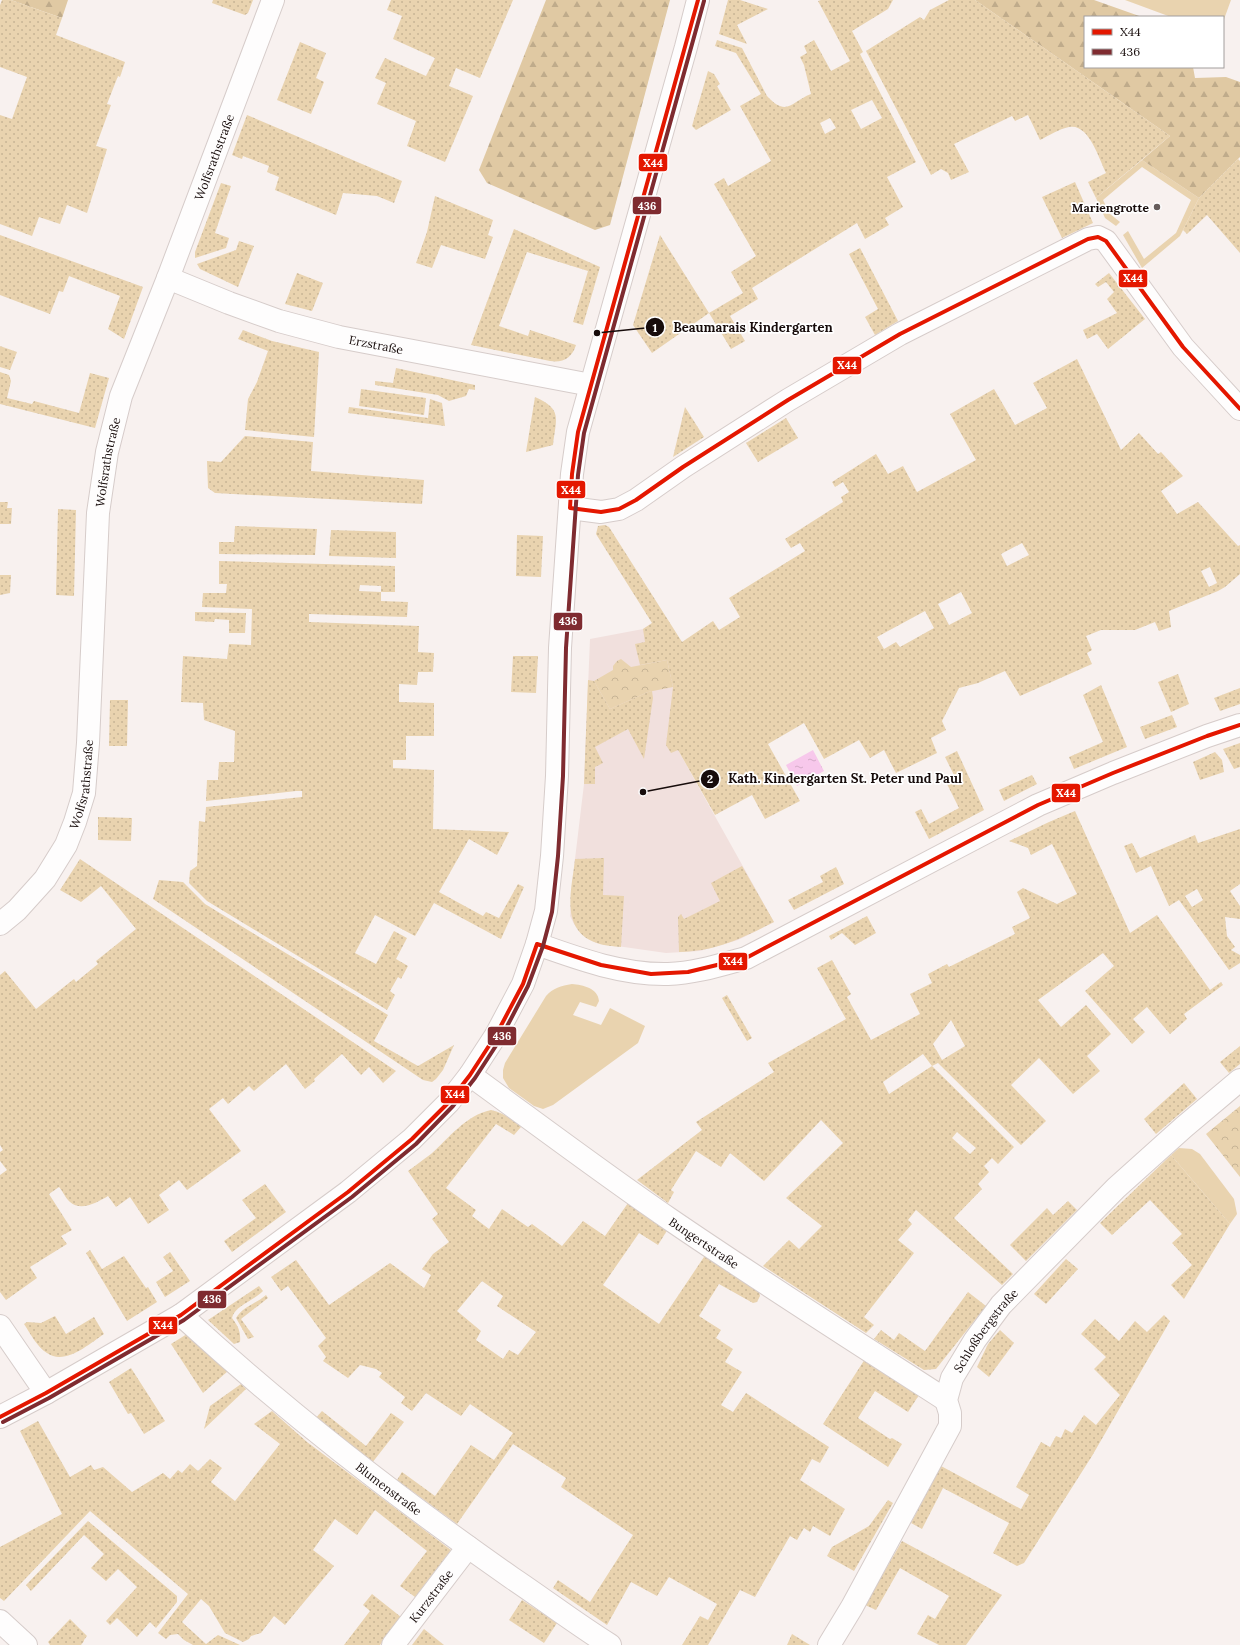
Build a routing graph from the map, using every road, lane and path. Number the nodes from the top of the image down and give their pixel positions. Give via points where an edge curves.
1 (273, 0) edge
2 (698, 0) edge
3 (168, 278) junction
4 (591, 385) junction
5 (1240, 409) edge
6 (570, 508) junction
7 (1240, 725) edge
8 (0, 924) edge
9 (537, 944) junction
10 (470, 1075) junction
11 (1240, 1080) edge
12 (181, 1315) junction
13 (0, 1326) edge
14 (46, 1393) junction
15 (946, 1400) junction
16 (0, 1417) edge
17 (468, 1547) junction
18 (0, 1621) edge
19 (602, 1643) edge
20 (26, 1645) edge
21 (393, 1645) edge
22 (829, 1645) edge

1 - 3 street, Wolfsrathstraße
2 - 4 street
3 - 4 street, Erzstraße via 229,303 339,337
3 - 8 street, Wolfsrathstraße via 121,396 107,452 98,513 84,793 66,845 45,879 17,910
4 - 6 street via 578,432
5 - 6 street via 1183,346 1106,241 1098,237 1088,239 900,334 781,404 636,500 618,509 601,512
6 - 9 street via 560,648 552,856 546,911
7 - 9 street via 1038,805 746,958 709,968 668,974 633,972 578,959
9 - 10 street via 523,984 496,1035
10 - 12 street via 449,1102 412,1139 348,1192
10 - 15 street, Bungertstraße via 551,1136 681,1227
11 - 15 street, Schloßbergstraße via 1116,1188 1001,1305 975,1340 952,1378
12 - 14 street
12 - 17 street, Blumenstraße via 274,1398 341,1452
13 - 14 street
14 - 16 street
15 - 22 street, Schloßbergstraße via 950,1426
17 - 19 street, Blumenstraße
17 - 21 street, Kurzstraße
18 - 20 street

